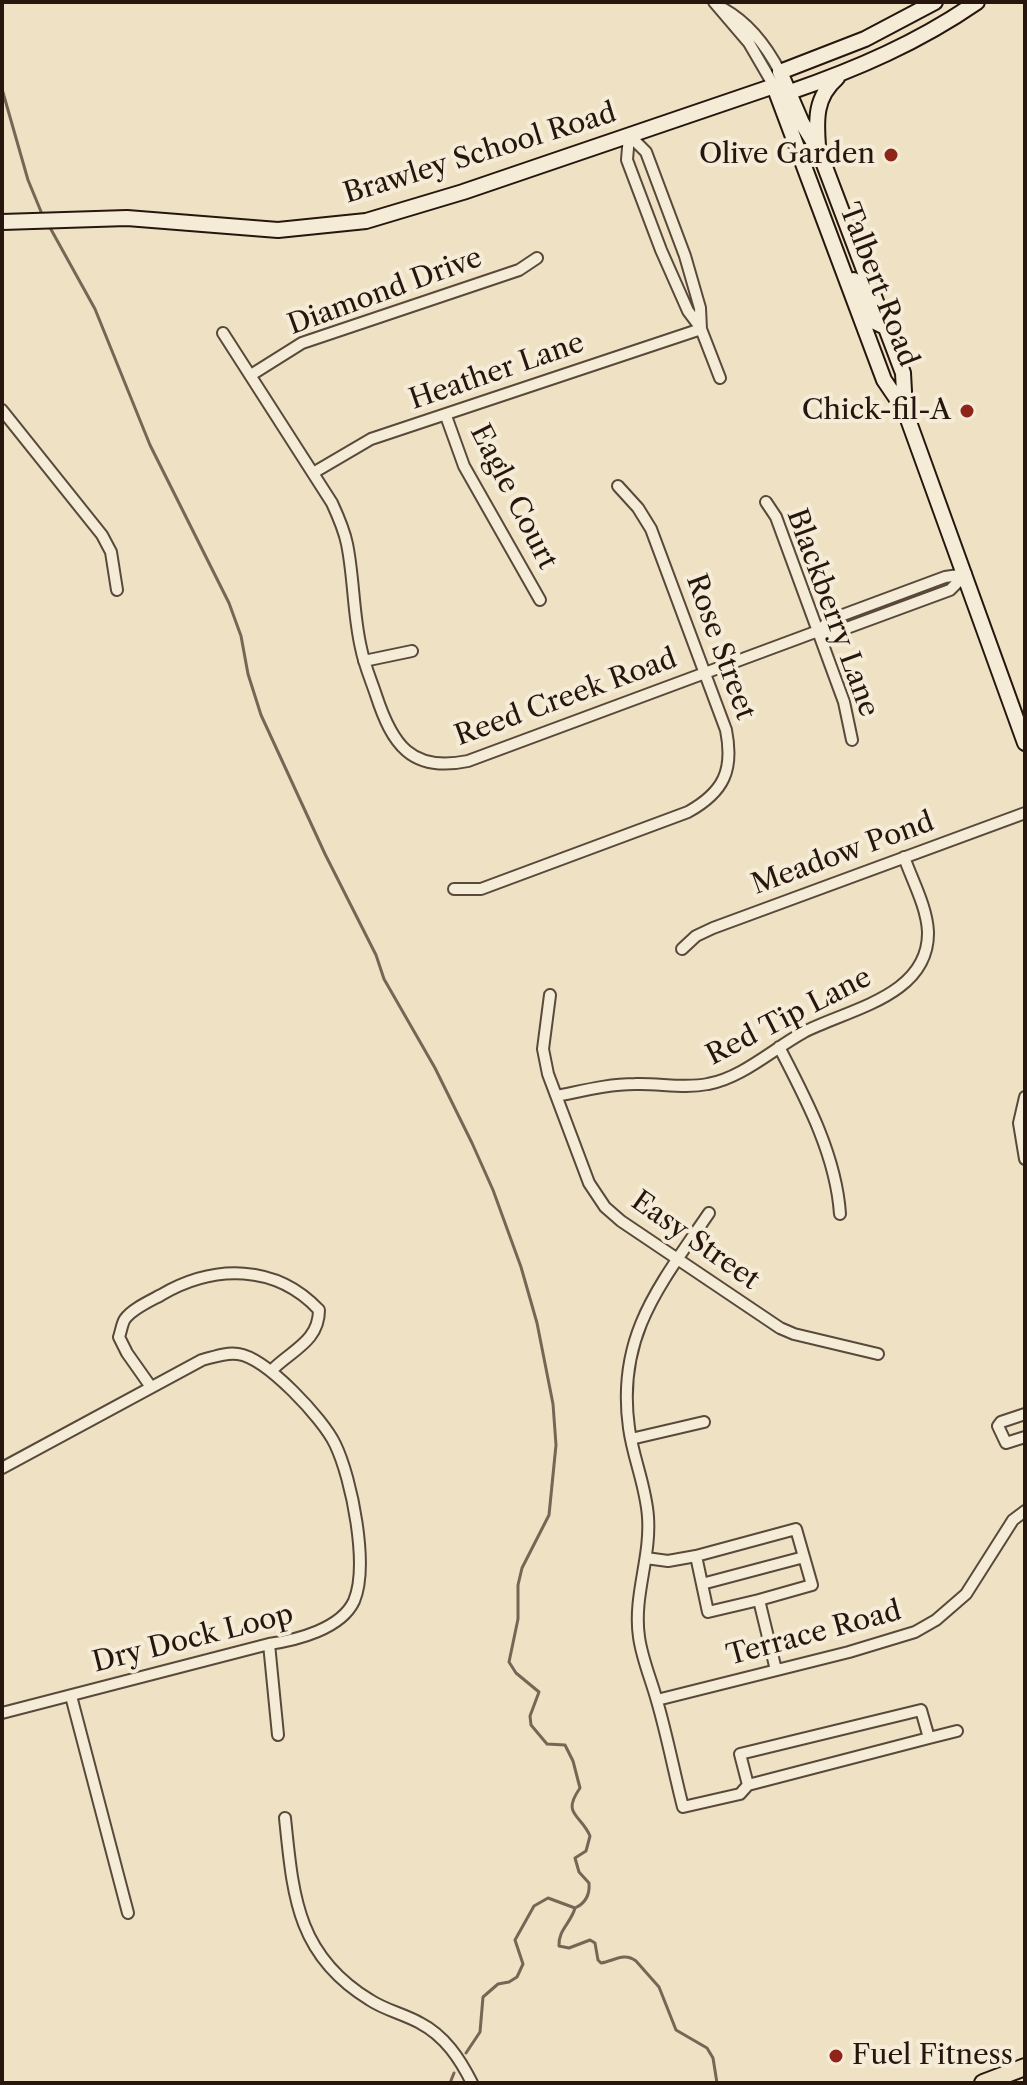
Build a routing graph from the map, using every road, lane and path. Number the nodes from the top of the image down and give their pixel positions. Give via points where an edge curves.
1 (935, 2) edge
2 (977, 2) edge
3 (716, 4) edge
4 (842, 74) junction
5 (777, 79) junction
6 (790, 92) junction
7 (629, 135) junction
8 (819, 151) junction
9 (2, 222) edge
10 (829, 232) junction
11 (537, 258) dead end
12 (885, 327) junction
13 (701, 329) junction
14 (223, 333) dead end
15 (251, 375) junction
16 (720, 378) dead end
17 (2, 410) edge
18 (905, 411) junction
19 (446, 416) junction
20 (313, 473) junction
21 (618, 486) dead end
22 (766, 502) dead end
23 (966, 574) junction
24 (117, 590) dead end
25 (540, 600) dead end
26 (818, 631) junction
27 (412, 651) dead end
28 (364, 661) junction
29 (705, 673) junction
30 (852, 740) dead end
31 (1025, 743) edge
32 (1025, 813) edge
33 (904, 857) junction
34 (454, 889) dead end
35 (682, 949) dead end
36 (550, 995) dead end
37 (779, 1047) junction
38 (557, 1096) junction
39 (1025, 1097) edge
40 (1025, 1159) edge
41 (709, 1213) dead end
42 (840, 1214) dead end
43 (677, 1259) junction
44 (878, 1354) dead end
45 (272, 1370) junction
46 (151, 1387) junction
47 (1025, 1414) edge
48 (704, 1422) dead end
49 (1025, 1437) edge
50 (631, 1439) junction
51 (2, 1468) edge
52 (1025, 1511) edge
53 (696, 1556) junction
54 (804, 1557) junction
55 (646, 1558) junction
56 (702, 1584) junction
57 (759, 1600) junction
58 (269, 1644) junction
59 (776, 1670) junction
60 (71, 1696) junction
61 (657, 1700) junction
62 (2, 1713) edge
63 (957, 1731) dead end
64 (278, 1735) dead end
65 (929, 1738) junction
66 (748, 1785) junction
67 (285, 1818) dead end
68 (128, 1913) dead end
69 (1025, 2067) edge
70 (472, 2083) edge
71 (983, 2083) edge

1 - 5 street, Brawley School Road
2 - 4 street via 906,45
3 - 5 street
4 - 6 street
4 - 8 street via 818,107
5 - 6 street
5 - 7 street, Brawley School Road
5 - 10 street, Talbert Road
6 - 8 street, Talbert Road
7 - 9 street, Brawley School Road via 409,210 345,225 278,230 127,218
7 - 13 street via 627,160 661,250
7 - 13 street via 646,152 700,308
8 - 12 street, Talbert Road
10 - 12 street via 873,321
10 - 18 street, Talbert Road via 884,380
11 - 15 street, Diamond Drive via 519,270 302,343
12 - 18 street, Talbert Road via 903,373
13 - 16 street
13 - 19 street, Heather Lane
14 - 15 street, Reed Creek Road
15 - 20 street, Reed Creek Road
17 - 24 street via 102,535 111,552
18 - 23 street, Talbert Road
19 - 20 street, Heather Lane via 363,443
19 - 25 street, Eagle Court via 464,466
20 - 28 street, Reed Creek Road via 341,522 347,544
21 - 29 street, Rose Street via 651,529
22 - 26 street, Blackberry Lane
23 - 26 street, Reed Creek Road via 832,619
23 - 31 street, Talbert Road
26 - 29 street, Reed Creek Road
26 - 30 street, Blackberry Lane
27 - 28 street
28 - 29 street, Reed Creek Road via 395,741 428,763 448,765
29 - 34 street, Rose Street via 730,750 719,788 706,803 481,889
32 - 33 street, Meadow Pond
33 - 35 street, Meadow Pond via 713,928
33 - 37 street, Red Tip Lane via 928,931 917,971 888,995
36 - 38 street, Easy Street via 543,1049
37 - 38 street, Red Tip Lane via 705,1085 620,1084
37 - 42 street via 818,1129
38 - 43 street, Easy Street via 593,1191 621,1221
39 - 40 street via 1019,1123
41 - 43 street
43 - 44 street, Easy Street via 780,1328
43 - 50 street via 649,1303 629,1361
45 - 46 street, Dry Dock Loop via 240,1354 224,1354
45 - 46 street via 310,1340 319,1325 319,1310 282,1282 228,1273 172,1288 125,1318 119,1337
45 - 58 street, Dry Dock Loop via 335,1445 359,1534 359,1576 353,1603 330,1626
46 - 51 street, Dry Dock Loop
47 - 49 street via 998,1426 1006,1443
48 - 50 street
50 - 55 street via 648,1514
52 - 59 street, Terrace Road via 1013,1520 966,1594 936,1620 889,1641
53 - 54 street via 796,1529
53 - 55 street
53 - 56 street
54 - 56 street
54 - 57 street via 812,1585
55 - 61 street via 637,1604 639,1637
56 - 57 street via 708,1612
57 - 59 street
58 - 60 street, Dry Dock Loop
58 - 64 street
59 - 61 street, Terrace Road
60 - 62 street, Dry Dock Loop
60 - 68 street
61 - 66 street via 683,1807 740,1794
63 - 65 street
65 - 66 street
65 - 66 street via 921,1710 740,1754
67 - 70 street via 295,1901 323,1958 371,2001 423,2024 444,2041
69 - 71 main road

